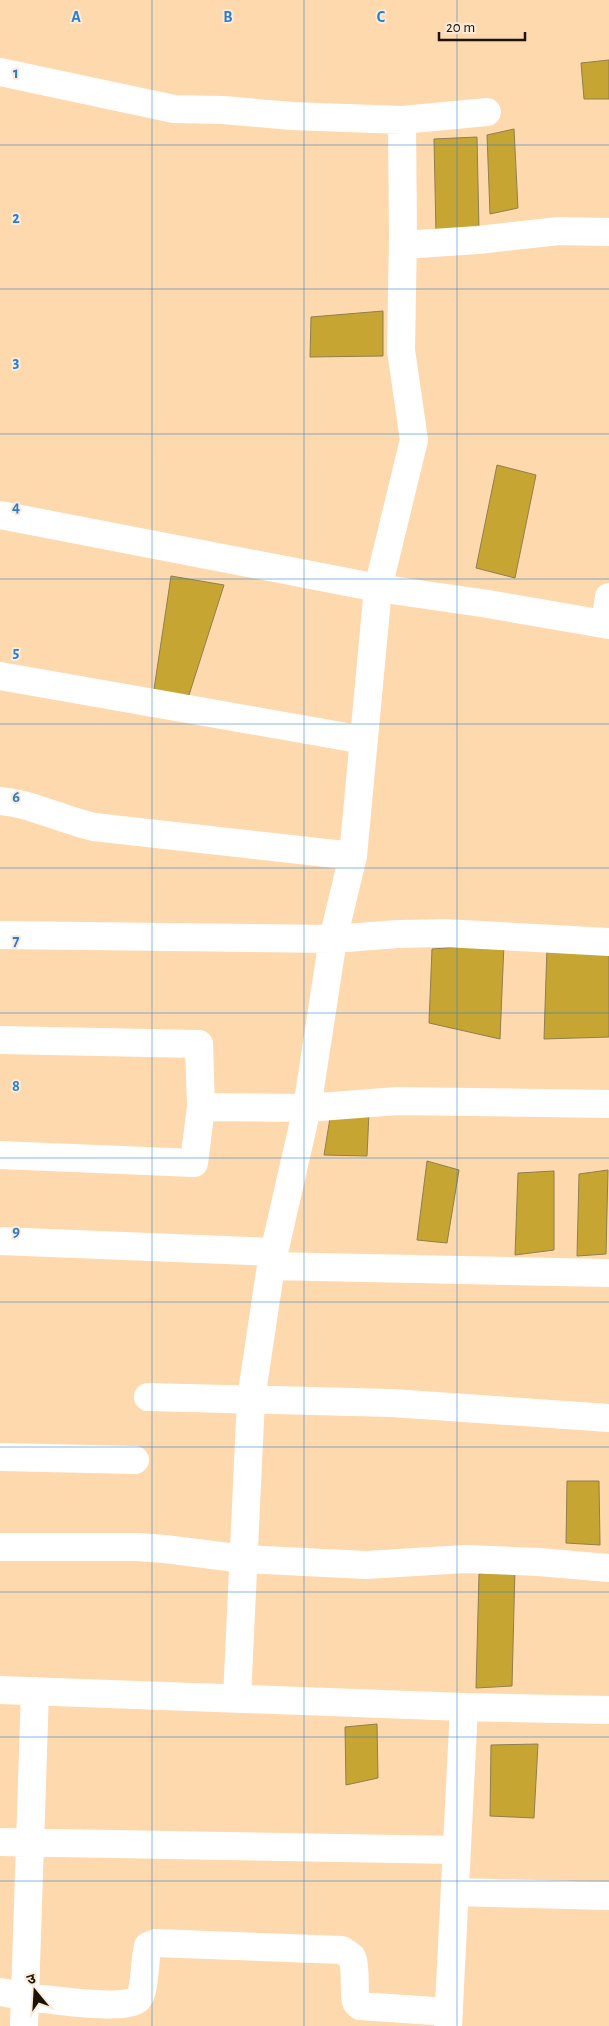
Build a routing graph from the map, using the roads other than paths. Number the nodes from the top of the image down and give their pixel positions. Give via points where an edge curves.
1 (0, 72) edge
2 (487, 112) dead end
3 (402, 120) junction
4 (609, 232) edge
5 (403, 245) junction
6 (0, 515) edge
7 (378, 588) junction
8 (609, 597) edge
9 (607, 624) edge
10 (0, 676) edge
11 (364, 740) junction
12 (0, 801) edge
13 (353, 856) junction
14 (0, 935) edge
15 (333, 939) junction
16 (609, 942) edge
17 (0, 1040) edge
18 (609, 1104) edge
19 (200, 1107) junction
20 (307, 1108) junction
21 (0, 1155) edge
22 (0, 1240) edge
23 (272, 1259) junction
24 (609, 1273) edge
25 (148, 1397) dead end
26 (251, 1399) junction
27 (609, 1418) edge
28 (0, 1457) edge
29 (135, 1460) dead end
30 (0, 1547) edge
31 (244, 1559) junction
32 (609, 1568) edge
33 (0, 1690) edge
34 (34, 1691) junction
35 (236, 1698) junction
36 (464, 1707) junction
37 (609, 1710) edge
38 (0, 1842) edge
39 (31, 1843) junction
40 (457, 1850) junction
41 (455, 1892) junction
42 (609, 1896) edge
43 (13, 1994) edge
44 (448, 2019) edge
45 (24, 2026) edge

1 - 3 street via 174,109
2 - 3 street
3 - 5 street
4 - 5 street via 559,231
5 - 7 street via 401,350 414,440
6 - 7 street
7 - 9 street
7 - 11 street
8 - 9 street
10 - 11 street
11 - 13 street
12 - 13 street via 18,803 94,827
13 - 15 street
14 - 15 street
15 - 16 street via 444,934
15 - 20 street
17 - 19 street via 199,1044
18 - 20 street via 397,1101
19 - 20 street
19 - 21 street via 194,1163
20 - 23 street
22 - 23 street
23 - 24 street
23 - 26 street
25 - 26 street
26 - 27 street via 392,1403
26 - 31 street
28 - 29 street
30 - 31 street via 137,1547
31 - 32 street via 366,1565 464,1559
31 - 35 street
33 - 34 street
34 - 35 street
34 - 39 street
35 - 36 street
36 - 37 street
36 - 40 street
38 - 39 street
39 - 40 street
39 - 43 street
40 - 41 street
41 - 42 street
41 - 44 street
43 - 44 street via 117,2005 132,2002 142,1991 148,1946 156,1943 342,1950 352,1957 355,1996 360,2006
43 - 45 street

